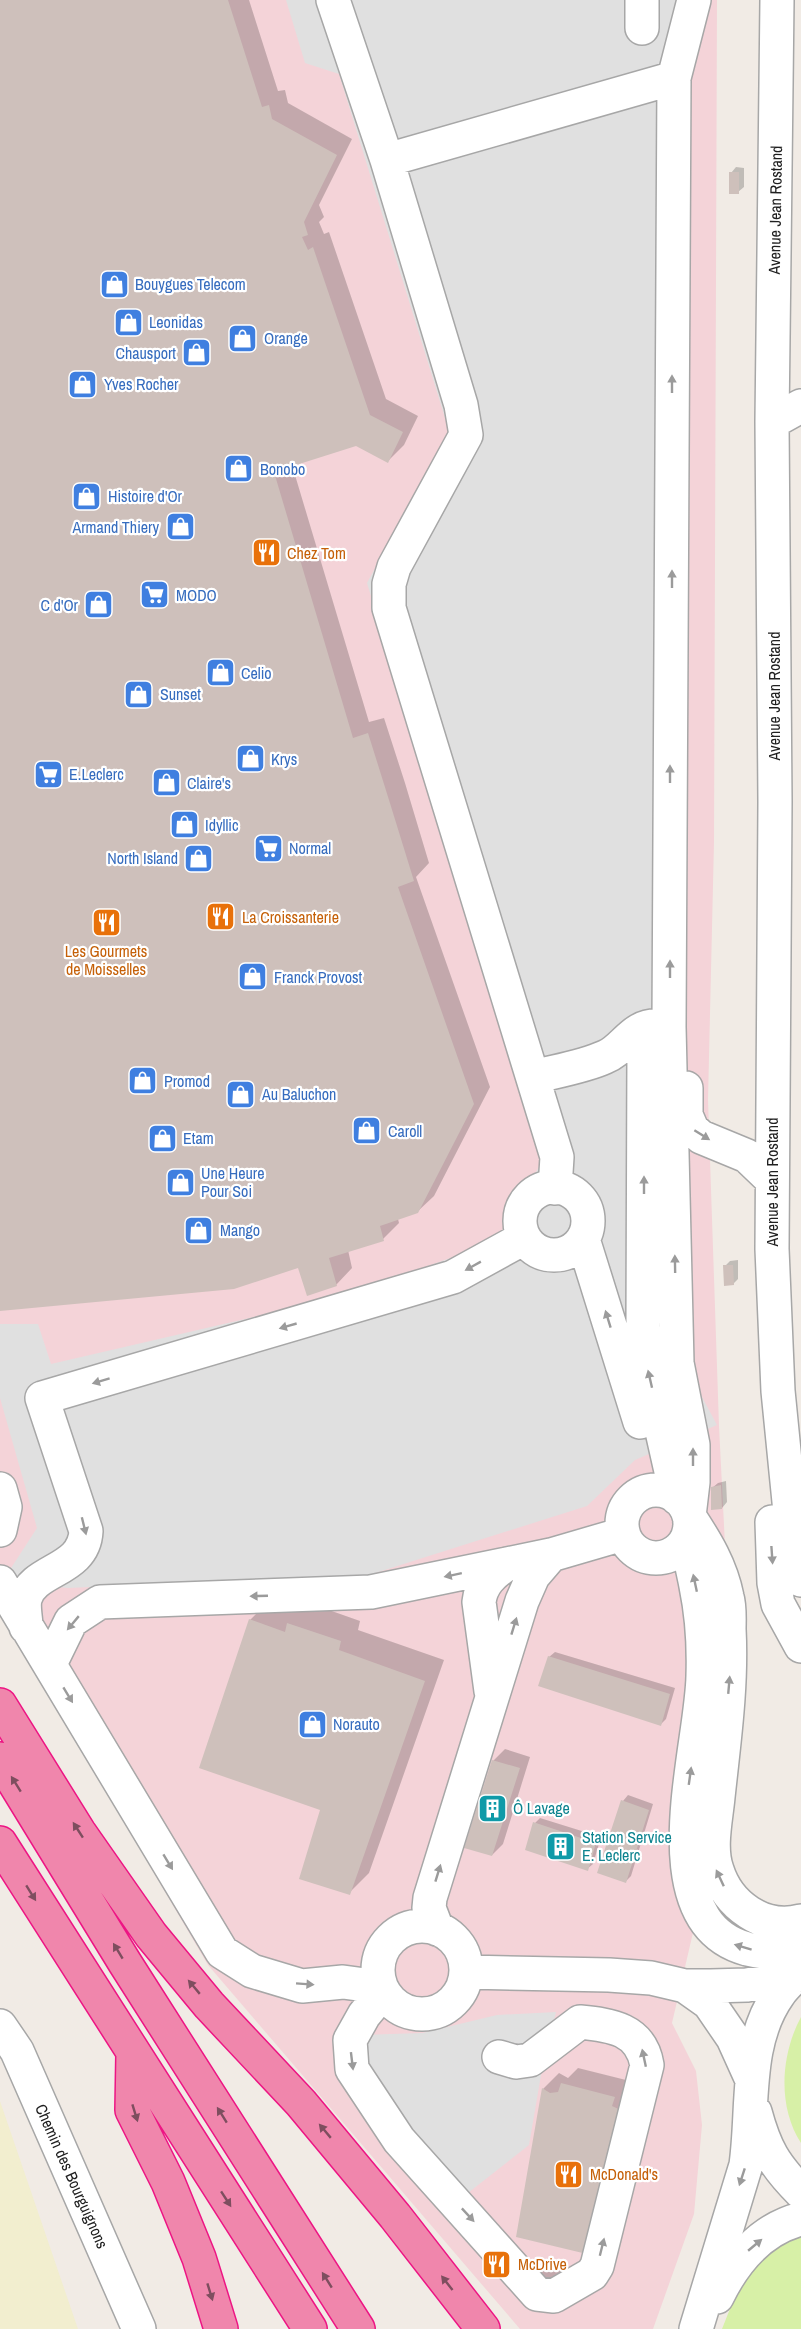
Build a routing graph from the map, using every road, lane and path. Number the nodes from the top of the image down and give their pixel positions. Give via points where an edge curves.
1 (333, 0) edge
2 (694, 0) edge
3 (777, 0) edge
4 (674, 78) junction
5 (387, 160) junction
6 (801, 406) edge
7 (772, 422) junction
8 (657, 1037) junction
9 (533, 1077) junction
10 (772, 1180) junction
11 (555, 1188) junction
12 (524, 1238) junction
13 (583, 1239) junction
14 (789, 1353) edge
15 (778, 1392) junction
16 (0, 1489) edge
17 (680, 1511) junction
18 (0, 1530) edge
19 (623, 1534) junction
20 (551, 1555) junction
21 (507, 1564) junction
22 (801, 1580) edge
23 (0, 1582) edge
24 (778, 1604) junction
25 (26, 1627) junction
26 (801, 1646) edge
27 (801, 1660) edge
28 (50, 1664) junction
29 (492, 1698) junction
30 (0, 1705) edge
31 (0, 1759) edge
32 (0, 1843) edge
33 (801, 1922) edge
34 (436, 1929) junction
35 (799, 1966) edge
36 (466, 1972) junction
37 (685, 1986) junction
38 (383, 1992) junction
39 (0, 2026) edge
40 (134, 2055) junction
41 (499, 2057) dead end
42 (751, 2089) junction
43 (801, 2192) edge
44 (801, 2219) edge
45 (139, 2329) edge
46 (221, 2329) edge
47 (310, 2329) edge
48 (358, 2329) edge
49 (483, 2329) edge
50 (696, 2329) edge
51 (702, 2329) edge

1 - 5 street
2 - 4 street
3 - 7 street, Avenue Jean Rostand
4 - 5 street
8 -> 4 street
5 - 9 street via 461,405 466,435 394,567 389,608
6 - 7 street
7 - 10 street, Avenue Jean Rostand
8 - 9 street via 653,1026 630,1035 608,1057
8 -> 10 street via 680,1032 686,1041 686,1115 692,1129 701,1137 747,1156
17 -> 8 street via 693,1482 693,1445 677,1363
9 - 11 street via 557,1157
10 - 14 street, Avenue Jean Rostand via 772,1249
11 - 12 street via 543,1189 525,1203 520,1226
11 - 13 street via 565,1189 581,1201 588,1220
12 - 13 street via 536,1250 553,1256 575,1248
12 -> 25 street via 453,1277 42,1398 86,1531 86,1543 78,1555 33,1585 25,1598
17 -> 13 street via 652,1460
14 - 15 street, Avenue Jean Rostand
15 - 22 street, Avenue Jean Rostand via 795,1562
15 -> 24 street, Avenue Jean Rostand via 771,1541
16 - 18 street via 5,1507
17 - 19 street via 647,1491 629,1503 624,1512
17 - 19 street via 683,1546 665,1557 654,1559 634,1551
33 -> 17 street via 764,1920 741,1907 730,1897 716,1869 715,1837 731,1665 728,1598 712,1551
35 -> 17 street via 775,1953 737,1946 723,1938 695,1902 686,1815 704,1679 703,1637
19 - 20 street
20 - 21 street
29 -> 20 street via 522,1601 533,1576
21 -> 28 street via 371,1592 100,1602 71,1621
21 - 29 street via 493,1573 478,1602
23 - 25 street
24 - 26 street, Avenue Jean Rostand
24 - 27 street
25 - 28 street
28 -> 38 street via 222,1952 252,1971 303,1986 343,1982 365,1984
34 -> 29 street via 430,1898
49 -> 30 highway via 301,2103 209,2005 151,1935 79,1832
48 -> 31 highway
32 -> 40 highway
34 - 36 street via 458,1944
34 - 38 street via 411,1928 389,1941 378,1964
35 - 37 street via 747,1985
35 - 42 street via 778,1994 759,2035
36 - 37 street via 609,1975 651,1978
36 - 38 street via 459,1995 435,2013 405,2012
37 - 42 street via 709,2003 733,2038
38 -> 41 street via 350,2040 352,2069 399,2140 537,2294 554,2296 592,2274 597,2266 647,2065 645,2055 638,2040 627,2033 580,2022 530,2060 516,2062
39 - 45 street, Chemin des Bourguignons via 17,2051
40 -> 46 highway via 132,2110 168,2181 199,2258
40 -> 47 highway
42 - 43 street via 763,2141 780,2171
42 -> 50 street via 746,2165
51 -> 44 street via 731,2270 748,2249 774,2229

